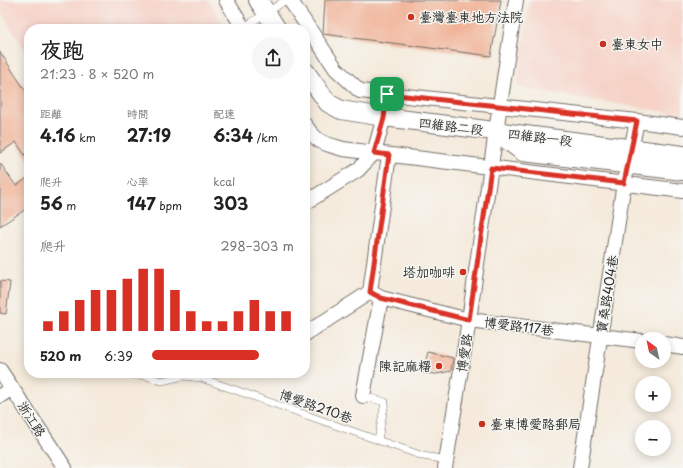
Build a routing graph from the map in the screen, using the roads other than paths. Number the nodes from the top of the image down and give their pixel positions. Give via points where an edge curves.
1 (226, 0) edge
2 (286, 0) edge
3 (290, 0) edge
4 (516, 0) edge
5 (262, 7) edge
6 (241, 24) edge
7 (247, 24) edge
8 (274, 24) edge
9 (306, 24) edge
10 (310, 30) edge
11 (310, 78) edge
12 (387, 94) junction
13 (500, 106) junction
14 (384, 118) junction
15 (637, 121) junction
16 (683, 127) edge
17 (496, 131) junction
18 (310, 132) edge
19 (374, 153) junction
20 (389, 155) junction
21 (683, 155) edge
22 (630, 156) junction
23 (491, 168) junction
24 (683, 171) edge
25 (624, 183) junction
26 (683, 191) edge
27 (310, 201) edge
28 (375, 295) junction
29 (469, 320) junction
30 (310, 331) edge
31 (600, 336) junction
32 (635, 340) edge
33 (671, 345) edge
34 (683, 347) edge
35 (0, 370) edge
36 (153, 378) edge
37 (175, 378) edge
38 (201, 378) edge
39 (12, 388) junction
40 (0, 396) edge
41 (363, 396) joint
42 (378, 440) junction
43 (446, 464) edge
44 (64, 468) edge
45 (580, 468) edge

1 - 6 street
2 - 5 lane
3 - 9 street, 四維路二段
4 - 13 street, 博愛路
5 - 7 lane
5 - 8 street
10 - 12 street, 四維路二段 via 336,69 360,91
11 - 14 street, 四維路二段 via 328,103 341,110
12 - 13 street, 四維路二段
12 - 14 street
13 - 15 street, 四維路一段
13 - 17 street, 博愛路
14 - 17 street, 四維路二段
14 - 19 street
15 - 16 street, 四維路一段
15 - 22 street, 寶桑路404巷
17 - 22 street, 四維路一段 via 523,152
17 - 23 street, 博愛路
18 - 19 street via 322,143
19 - 20 street
19 - 27 street via 358,170
20 - 23 street
20 - 28 street
21 - 22 street, 四維路一段
22 - 24 street, 四維路一段
22 - 25 street, 寶桑路404巷
23 - 25 street
23 - 29 street, 博愛路
25 - 26 street
25 - 31 street, 寶桑路404巷
28 - 29 street, 博愛路117巷
28 - 30 street
28 - 41 street
29 - 31 street, 博愛路117巷
29 - 43 street, 博愛路
31 - 32 street, 博愛路117巷
31 - 45 street, 寶桑路404巷
33 - 34 street
35 - 39 street, 浙江路
36 - 37 lane, 博愛路210巷 via 161,381
38 - 42 lane, 博愛路210巷
39 - 40 street
39 - 44 street, 浙江路
41 - 42 lane via 385,402
42 - 43 lane, 博愛路210巷

